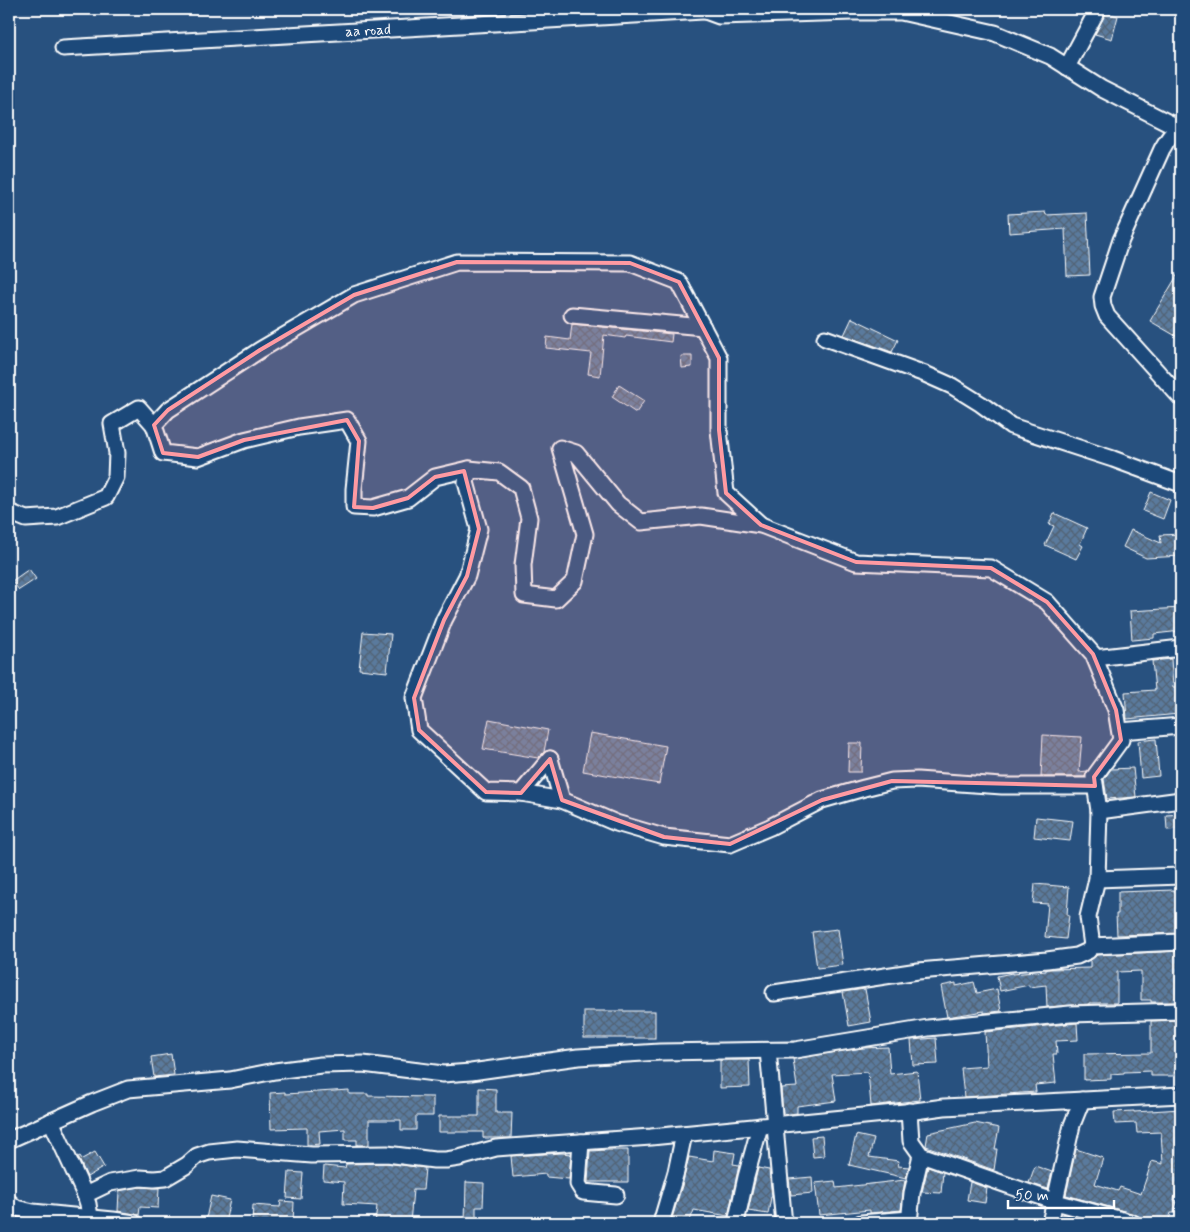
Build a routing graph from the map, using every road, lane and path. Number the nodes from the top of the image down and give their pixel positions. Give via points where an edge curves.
1 (702, 9) edge
2 (1098, 9) edge
3 (769, 11) edge
4 (63, 48) dead end
5 (1067, 68) junction
6 (1181, 129) edge
7 (572, 315) dead end
8 (703, 327) junction
9 (825, 338) dead end
10 (1181, 398) edge
11 (154, 425) junction
12 (469, 469) junction
13 (1181, 484) edge
14 (9, 512) edge
15 (760, 525) junction
16 (1181, 648) edge
17 (1095, 658) junction
18 (1181, 726) edge
19 (1120, 731) junction
20 (1095, 786) junction
21 (521, 793) junction
22 (562, 800) junction
23 (1181, 800) edge
24 (1099, 811) junction
25 (1181, 876) edge
26 (1097, 879) junction
27 (1181, 942) edge
28 (1092, 946) junction
29 (774, 993) dead end
30 (1181, 1010) edge
31 (768, 1051) junction
32 (1181, 1095) edge
33 (1082, 1100) junction
34 (909, 1112) junction
35 (52, 1121) junction
36 (768, 1125) junction
37 (684, 1134) junction
38 (9, 1140) edge
39 (581, 1142) junction
40 (922, 1156) junction
41 (85, 1195) junction
42 (616, 1196) dead end
43 (9, 1202) edge
44 (1056, 1202) junction
45 (90, 1217) junction
46 (909, 1221) edge
47 (134, 1223) edge
48 (661, 1223) edge
49 (736, 1223) edge
50 (784, 1223) edge
51 (861, 1223) edge
52 (1050, 1223) edge
53 (1133, 1223) edge

1 - 3 street, aa road via 719,16
1 - 4 street, aa road
2 - 5 street
3 - 5 street, aa road via 901,12 995,32 1050,56
5 - 6 street, aa road
6 - 10 street via 1170,135 1162,149 1121,240 1102,297 1107,316
7 - 8 street
8 - 11 street via 679,282 630,263 457,262 354,295 260,350 168,410
8 - 15 street via 719,358 719,430 726,493
9 - 13 street via 952,386 1011,426
11 - 12 street via 163,453 198,457 244,440 347,420 359,441 354,508 373,508 408,498 435,477
11 - 14 street via 139,408 112,424 117,453 116,478 106,497 57,517 26,519
12 - 15 street via 499,472 521,488 529,518 523,565 524,595 556,598 575,581 585,534 560,448 576,453 618,504 641,522 701,516
12 - 21 street via 466,482 479,529 467,576 444,620 414,698 419,730 486,792
15 - 17 street via 856,562 992,568 1047,602
16 - 17 street
17 - 19 street via 1116,710
18 - 19 street
19 - 20 street via 1121,740 1094,777
20 - 22 street via 892,781 822,800 730,844 664,837 616,823
20 - 24 street
21 - 22 street
21 - 22 street via 550,758
23 - 24 street
24 - 26 street
25 - 26 street
26 - 28 street via 1088,917
27 - 28 street
28 - 29 street via 1076,956 918,970
30 - 31 street via 1070,1014 928,1028 795,1050
31 - 35 street via 596,1056 443,1074 363,1064 321,1065 230,1080 128,1089
31 - 36 street
32 - 33 street
33 - 34 street via 944,1107
33 - 44 street via 1072,1125
34 - 36 street
34 - 40 street via 912,1141
35 - 38 street
35 - 41 street
36 - 37 street
36 - 49 street via 746,1177
36 - 50 street via 778,1164
37 - 39 street
37 - 48 street
39 - 41 street via 496,1148 446,1160 388,1154 312,1155 237,1149 198,1156 165,1178 110,1183
39 - 42 street via 580,1189 582,1192
40 - 44 street
40 - 46 street via 912,1193
41 - 45 street
43 - 45 street via 16,1208 33,1212
44 - 52 street
44 - 53 street
45 - 47 street
46 - 51 street

